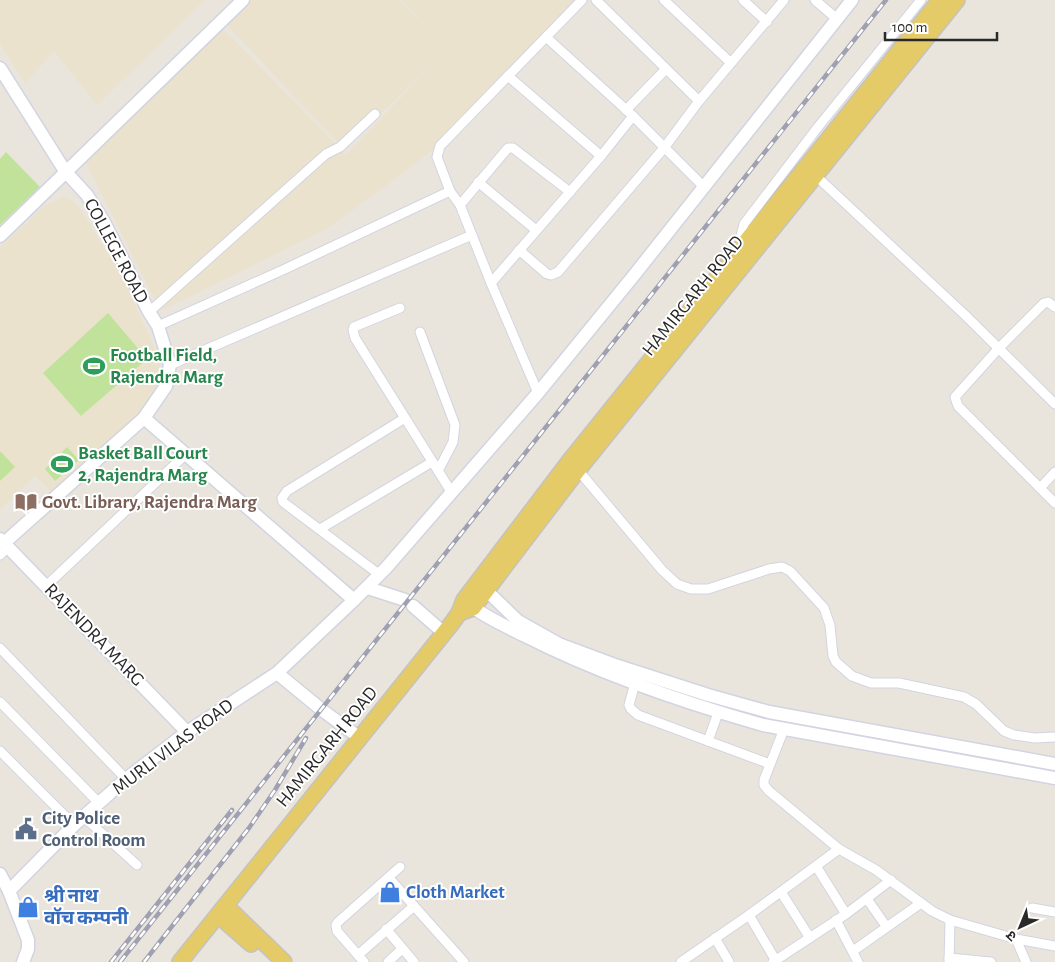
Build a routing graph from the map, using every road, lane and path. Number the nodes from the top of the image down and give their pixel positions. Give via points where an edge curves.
1 (243, 0) edge
2 (582, 0) edge
3 (596, 0) edge
4 (664, 0) edge
5 (743, 0) edge
6 (784, 0) edge
7 (814, 0) edge
8 (852, 0) edge
9 (921, 0) edge
10 (940, 0) edge
11 (957, 0) edge
12 (837, 19) junction
13 (767, 22) junction
14 (546, 37) junction
15 (731, 63) junction
16 (0, 68) edge
17 (666, 69) junction
18 (508, 76) junction
19 (699, 101) junction
20 (626, 110) junction
21 (375, 114) dead end
22 (633, 116) junction
23 (664, 148) junction
24 (601, 156) junction
25 (65, 171) junction
26 (815, 175) junction
27 (478, 182) junction
28 (704, 187) junction
29 (450, 191) junction
30 (570, 192) junction
31 (460, 205) junction
32 (536, 230) junction
33 (0, 236) edge
34 (472, 236) junction
35 (519, 250) junction
36 (747, 250) junction
37 (491, 283) junction
38 (1055, 307) edge
39 (400, 308) dead end
40 (149, 312) junction
41 (158, 326) junction
42 (420, 332) dead end
43 (999, 348) junction
44 (170, 365) junction
45 (538, 393) junction
46 (1055, 404) edge
47 (144, 418) junction
48 (405, 418) junction
49 (186, 454) junction
50 (432, 462) junction
51 (578, 470) junction
52 (438, 471) junction
53 (1055, 472) edge
54 (1040, 488) junction
55 (452, 493) junction
56 (1055, 503) edge
57 (320, 529) junction
58 (3, 546) edge
59 (380, 575) junction
60 (46, 586) junction
61 (481, 587) junction
62 (368, 588) junction
63 (354, 600) junction
64 (465, 607) junction
65 (444, 633) junction
66 (0, 648) edge
67 (278, 673) junction
68 (635, 683) junction
69 (0, 702) edge
70 (718, 712) junction
71 (784, 729) junction
72 (187, 732) junction
73 (1055, 737) edge
74 (360, 738) junction
75 (708, 741) junction
76 (0, 751) edge
77 (770, 764) junction
78 (1055, 764) edge
79 (1055, 778) edge
80 (126, 779) junction
81 (99, 803) junction
82 (84, 817) junction
83 (74, 825) junction
84 (839, 849) junction
85 (137, 865) dead end
86 (816, 866) junction
87 (400, 868) dead end
88 (389, 878) junction
89 (892, 880) junction
90 (3, 885) edge
91 (781, 892) junction
92 (867, 899) junction
93 (921, 903) junction
94 (414, 906) junction
95 (1032, 908) dead end
96 (222, 911) junction
97 (1055, 912) edge
98 (846, 914) junction
99 (749, 916) junction
100 (836, 920) junction
101 (950, 920) junction
102 (886, 926) junction
103 (386, 930) junction
104 (715, 938) junction
105 (810, 938) junction
106 (1016, 938) junction
107 (1055, 946) edge
108 (402, 948) junction
109 (853, 951) junction
110 (361, 958) edge
111 (458, 960) edge
112 (949, 960) edge
113 (775, 961) edge
114 (24, 962) edge
115 (180, 962) edge
116 (271, 962) edge
117 (284, 962) edge
118 (388, 962) edge
119 (414, 962) edge
120 (683, 962) edge
121 (729, 962) edge
122 (858, 962) edge
123 (991, 962) edge
124 (1026, 962) edge

1 - 25 street
2 - 14 street
3 - 17 street
4 - 15 street
5 - 13 street
6 - 13 street
7 - 12 street
8 - 12 street, MURLI VILAS ROAD
9 - 36 street via 744,224 740,242
10 - 36 main road, HAMIRGARH ROAD
11 - 26 main road, HAMIRGARH ROAD
12 - 28 street, MURLI VILAS ROAD
13 - 15 street
14 - 18 street
14 - 20 street
15 - 19 street
16 - 25 street, COLLEGE ROAD
17 - 19 street
17 - 20 street
18 - 24 street
18 - 29 street via 440,146 437,157
19 - 23 street
20 - 22 street
21 - 40 street
22 - 23 street
22 - 24 street
23 - 28 street
23 - 35 street via 558,272 547,274
24 - 30 street
25 - 33 street
25 - 40 street, COLLEGE ROAD via 104,222
26 - 36 main road, HAMIRGARH ROAD
26 - 43 street
27 - 30 street via 504,151 513,148
27 - 31 street
27 - 32 street
28 - 45 street, MURLI VILAS ROAD
29 - 31 street
29 - 41 street
30 - 32 street
31 - 34 street
32 - 35 street
34 - 37 street
34 - 44 street
35 - 37 street
36 - 51 main road, HAMIRGARH ROAD
36 - 61 main road, HAMIRGARH ROAD via 568,463
37 - 45 street
38 - 43 street via 1044,303
39 - 48 street via 353,330
40 - 41 street, COLLEGE ROAD
41 - 44 street, COLLEGE ROAD
42 - 52 street via 454,425 453,442
43 - 46 street
43 - 54 street via 959,391 956,402
44 - 47 street via 166,386
45 - 55 street, MURLI VILAS ROAD
47 - 49 street
47 - 58 street
48 - 50 street
48 - 57 street via 284,494 283,502
49 - 60 street
49 - 63 street
50 - 52 street
50 - 57 street
51 - 61 main road, HAMIRGARH ROAD
51 - 73 street via 677,584 690,589 708,589 782,567 790,571 824,608 830,625 833,656 852,676 871,683 899,683 964,697 1004,731 1035,738
52 - 55 street
53 - 54 street
54 - 56 street
55 - 59 street, MURLI VILAS ROAD
57 - 59 street
58 - 60 street, RAJENDRA MARG
59 - 62 street, MURLI VILAS ROAD
60 - 72 street, RAJENDRA MARG
61 - 64 main road, HAMIRGARH ROAD
61 - 78 street via 518,621 559,644 708,695 769,712
62 - 63 street, MURLI VILAS ROAD
62 - 65 street via 409,603
63 - 67 street, MURLI VILAS ROAD
64 - 65 main road, HAMIRGARH ROAD
64 - 68 street via 588,666
65 - 74 main road, HAMIRGARH ROAD
66 - 80 street
67 - 72 street, MURLI VILAS ROAD
67 - 74 street
68 - 70 street
68 - 75 street via 629,705 638,715
69 - 81 street
70 - 71 street
70 - 75 street
71 - 77 street
71 - 79 street
72 - 80 street, MURLI VILAS ROAD
74 - 96 main road, HAMIRGARH ROAD
75 - 77 street
76 - 83 street
77 - 84 street via 764,785
80 - 81 street, MURLI VILAS ROAD
81 - 82 street, MURLI VILAS ROAD
82 - 83 street, MURLI VILAS ROAD
82 - 85 street
83 - 90 street, MURLI VILAS ROAD
84 - 86 street
84 - 89 street
86 - 91 street
86 - 98 street
87 - 88 street
88 - 94 street
88 - 110 street via 336,926
89 - 92 street
89 - 93 street
90 - 114 street via 28,940
91 - 99 street
91 - 105 street
92 - 98 street
92 - 102 street
93 - 101 street
93 - 102 street
94 - 103 street
94 - 111 street
95 - 97 street
96 - 115 main road, HAMIRGARH ROAD
96 - 116 main road
96 - 117 main road
98 - 100 street
99 - 104 street
99 - 113 street
100 - 105 street
100 - 109 street
101 - 106 street
101 - 112 street
102 - 109 street
103 - 108 street
103 - 110 street
104 - 120 street
104 - 121 street
105 - 113 street
106 - 107 street
106 - 124 street
108 - 118 street
108 - 119 street
109 - 122 street
112 - 123 street

